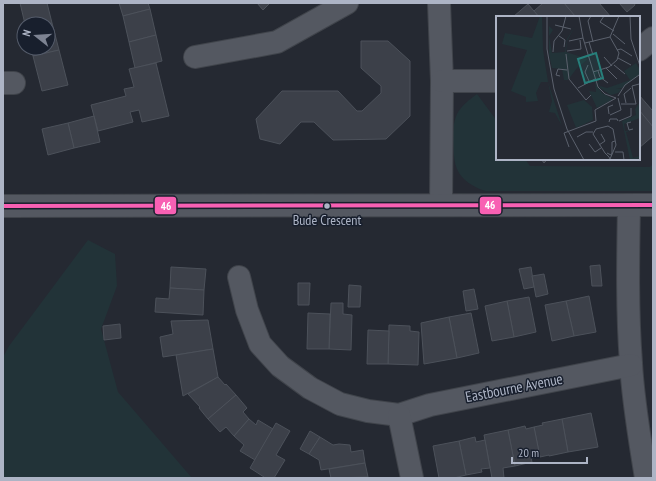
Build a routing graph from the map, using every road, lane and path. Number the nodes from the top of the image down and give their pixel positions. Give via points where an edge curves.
1 (347, 3) edge
2 (439, 3) edge
3 (653, 38) edge
4 (640, 49) edge
5 (195, 57) dead end
6 (442, 81) junction
7 (496, 81) edge
8 (441, 205) junction
9 (629, 205) junction
10 (653, 205) edge
11 (3, 206) edge
12 (240, 277) dead end
13 (631, 365) junction
14 (399, 415) junction
15 (412, 478) edge
16 (646, 478) edge

1 - 5 street via 277,42
2 - 6 street
3 - 4 street
6 - 7 street
6 - 8 street
8 - 9 street
8 - 11 street
9 - 10 street
9 - 13 street via 628,312
12 - 14 street, Eastbourne Avenue via 247,310 260,344 280,366 310,388 340,404
13 - 14 street, Eastbourne Avenue via 430,406
13 - 16 street via 634,403
14 - 15 street

